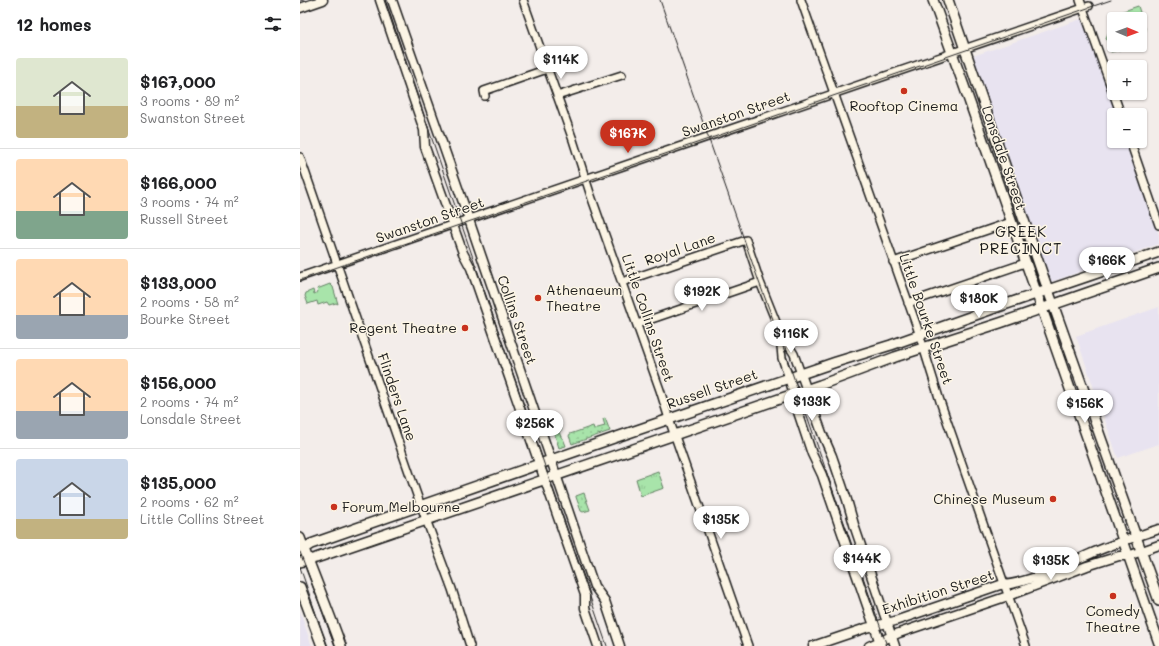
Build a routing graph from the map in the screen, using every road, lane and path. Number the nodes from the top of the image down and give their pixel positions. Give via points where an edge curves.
1 (323, 0) edge
2 (380, 0) edge
3 (392, 0) edge
4 (523, 0) edge
5 (801, 0) edge
6 (933, 0) edge
7 (948, 0) edge
8 (1080, 0) edge
9 (1086, 7) junction
10 (300, 8) edge
11 (965, 48) junction
12 (952, 53) junction
13 (547, 69) junction
14 (622, 75) dead end
15 (976, 81) junction
16 (964, 86) junction
17 (834, 94) junction
18 (485, 96) dead end
19 (557, 96) junction
20 (1118, 108) edge
21 (996, 140) junction
22 (984, 145) junction
23 (1132, 148) edge
24 (300, 157) edge
25 (1007, 172) junction
26 (995, 176) junction
27 (586, 179) junction
28 (469, 220) junction
29 (1011, 222) junction
30 (1159, 225) edge
31 (453, 226) junction
32 (1159, 252) edge
33 (893, 262) junction
34 (1025, 263) junction
35 (337, 265) junction
36 (1159, 268) edge
37 (1090, 275) junction
38 (300, 277) edge
39 (622, 282) junction
40 (760, 282) junction
41 (1048, 290) junction
42 (1096, 290) junction
43 (1036, 294) junction
44 (908, 303) junction
45 (1054, 305) junction
46 (1041, 309) junction
47 (1059, 319) junction
48 (957, 322) junction
49 (637, 324) junction
50 (1046, 324) junction
51 (780, 332) junction
52 (920, 335) junction
53 (962, 336) junction
54 (891, 345) junction
55 (924, 348) junction
56 (895, 357) junction
57 (1078, 372) junction
58 (801, 374) junction
59 (1065, 377) junction
60 (789, 378) junction
61 (807, 390) junction
62 (794, 394) junction
63 (669, 419) junction
64 (1097, 425) junction
65 (1084, 429) junction
66 (674, 436) junction
67 (551, 460) junction
68 (540, 464) junction
69 (514, 473) junction
70 (557, 475) junction
71 (545, 479) junction
72 (487, 483) junction
73 (518, 488) junction
74 (492, 497) junction
75 (421, 506) junction
76 (389, 517) junction
77 (427, 520) junction
78 (394, 531) junction
79 (1158, 532) edge
80 (1136, 537) junction
81 (300, 538) edge
82 (321, 541) junction
83 (1123, 541) junction
84 (1159, 545) edge
85 (302, 550) edge
86 (1141, 551) junction
87 (326, 554) junction
88 (1128, 556) junction
89 (304, 561) edge
90 (1004, 585) junction
91 (300, 586) edge
92 (1008, 596) junction
93 (1159, 601) edge
94 (950, 602) junction
95 (955, 614) junction
96 (887, 623) junction
97 (874, 625) junction
98 (1156, 626) edge
99 (892, 636) junction
100 (1159, 643) edge
101 (827, 644) edge
102 (881, 644) edge
103 (322, 646) edge
104 (341, 646) edge
105 (470, 646) edge
106 (598, 646) edge
107 (620, 646) edge
108 (748, 646) edge
109 (813, 646) edge
110 (870, 646) edge
111 (895, 646) edge
112 (1026, 646) edge

1 - 10 street
2 - 31 street, Collins Street via 424,130 425,147
3 - 28 street, Collins Street
4 - 13 street, Little Collins Street
5 - 17 street, Little Bourke Street
6 - 12 main road, Lonsdale Street
7 - 11 main road, Lonsdale Street
8 - 9 street
9 - 11 street, Swanston Street
9 - 20 street
11 - 12 street, Swanston Street
11 - 15 main road, Lonsdale Street
12 - 16 main road, Lonsdale Street
12 - 17 street, Swanston Street
13 - 18 street via 484,91
13 - 19 street, Little Collins Street
14 - 19 street
15 - 16 main road
15 - 21 main road, Lonsdale Street
16 - 22 main road, Lonsdale Street
17 - 27 street, Swanston Street
17 - 33 street, Little Bourke Street
19 - 27 street, Little Collins Street
21 - 22 main road
21 - 25 main road, Lonsdale Street
22 - 26 main road, Lonsdale Street
23 - 30 street
24 - 35 street, Flinders Lane
25 - 26 main road
25 - 41 main road, Lonsdale Street
26 - 29 main road, Lonsdale Street
27 - 28 street, Swanston Street
27 - 39 street, Little Collins Street
28 - 31 street, Swanston Street
28 - 67 street, Collins Street
29 - 33 street
29 - 34 main road, Lonsdale Street
31 - 35 street, Swanston Street
31 - 68 street, Collins Street via 471,268
32 - 37 main road, Russell Street
33 - 44 street, Little Bourke Street
34 - 43 main road, Lonsdale Street
34 - 44 street
35 - 38 street, Swanston Street
35 - 75 street, Flinders Lane
36 - 42 main road
37 - 41 main road, Russell Street
37 - 42 main road
39 - 40 street, Royal Lane via 746,240
39 - 49 street, Little Collins Street
40 - 49 street
40 - 51 street
41 - 43 main road, Russell Street
41 - 45 main road, Lonsdale Street
42 - 45 main road
43 - 46 main road, Lonsdale Street
43 - 48 main road, Russell Street
44 - 52 street, Little Bourke Street
45 - 46 main road
45 - 47 main road, Lonsdale Street
46 - 50 main road, Lonsdale Street
46 - 53 main road
47 - 50 main road
47 - 57 main road, Lonsdale Street
48 - 52 main road, Russell Street
48 - 53 main road
49 - 63 street, Little Collins Street
50 - 59 main road, Lonsdale Street
51 - 58 street via 794,354
51 - 60 street via 782,358
52 - 54 main road, Russell Street
52 - 55 street, Little Bourke Street
53 - 55 main road
54 - 56 main road
54 - 58 main road, Russell Street
55 - 56 main road
55 - 90 street, Little Bourke Street
56 - 61 main road
57 - 59 main road
57 - 64 main road, Lonsdale Street
58 - 60 main road, Russell Street
58 - 61 street
59 - 65 main road, Lonsdale Street
60 - 62 street
60 - 63 main road, Russell Street
61 - 62 main road
61 - 96 street via 845,492
62 - 66 main road
62 - 97 street via 815,462 822,475
63 - 66 street, Little Collins Street
63 - 67 main road, Russell Street
64 - 65 main road
64 - 80 main road, Lonsdale Street
65 - 83 main road, Lonsdale Street
66 - 70 main road
66 - 108 street, Little Collins Street
67 - 68 main road, Russell Street
67 - 70 street, Collins Street
68 - 69 main road, Russell Street
68 - 71 street, Collins Street
69 - 72 main road, Russell Street
69 - 73 main road
70 - 71 main road
70 - 107 street, Collins Street via 594,586 604,602
71 - 73 main road
71 - 106 street, Collins Street via 585,594 585,609
72 - 74 main road
72 - 75 main road, Russell Street
73 - 74 main road
74 - 77 main road
75 - 76 main road, Russell Street
75 - 77 street, Flinders Lane
76 - 78 main road
76 - 82 main road, Russell Street
77 - 78 main road
77 - 105 street, Flinders Lane
78 - 87 main road
79 - 80 street, Exhibition Street
80 - 83 street, Exhibition Street
80 - 86 main road, Lonsdale Street
81 - 85 main road
82 - 85 main road, Russell Street
82 - 87 main road
83 - 88 main road, Lonsdale Street
83 - 90 street, Exhibition Street via 1061,567
84 - 86 street, Exhibition Street
85 - 89 main road
86 - 88 street, Exhibition Street
86 - 93 main road, Lonsdale Street
87 - 89 main road
88 - 92 street, Exhibition Street via 1119,556 1087,566
88 - 98 main road, Lonsdale Street
89 - 104 main road via 324,598
90 - 92 street, Little Bourke Street
90 - 94 street, Exhibition Street
91 - 103 main road
92 - 95 street, Exhibition Street
92 - 112 street, Little Bourke Street
94 - 95 street
94 - 96 street, Exhibition Street
95 - 99 street, Exhibition Street
96 - 97 street, Exhibition Street
96 - 99 street
97 - 101 street, Exhibition Street
97 - 102 street
98 - 100 main road, Lonsdale Street
99 - 102 street, Exhibition Street
99 - 111 street
101 - 109 street, Exhibition Street
102 - 110 street, Exhibition Street

